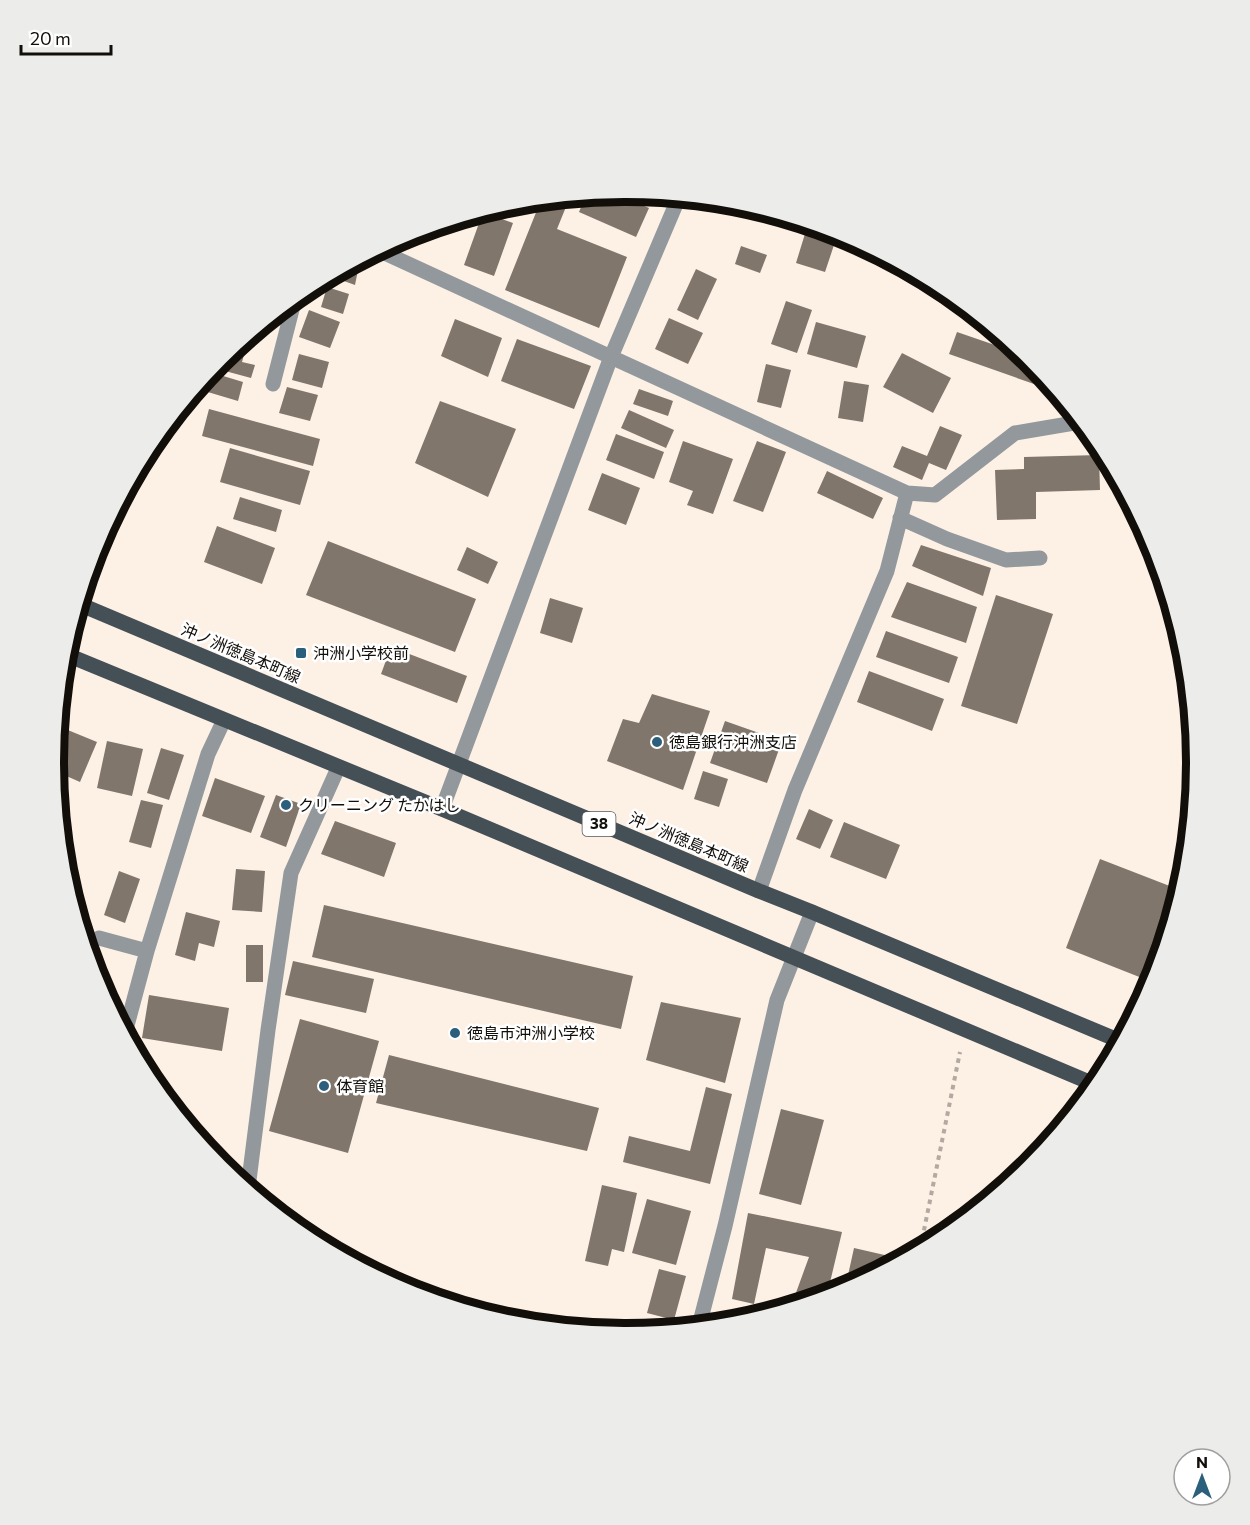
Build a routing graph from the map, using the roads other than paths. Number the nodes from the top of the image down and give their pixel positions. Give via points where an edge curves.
1 (676, 205) edge
2 (389, 255) edge
3 (289, 314) edge
4 (611, 357) junction
5 (273, 384) dead end
6 (1072, 423) edge
7 (907, 492) junction
8 (900, 518) junction
9 (1040, 558) dead end
10 (87, 607) edge
11 (74, 658) edge
12 (224, 720) junction
13 (458, 764) junction
14 (338, 768) junction
15 (442, 809) junction
16 (759, 891) junction
17 (812, 912) junction
18 (99, 938) dead end
19 (147, 951) junction
20 (794, 957) junction
21 (128, 1021) edge
22 (1113, 1038) edge
23 (1086, 1081) edge
24 (249, 1178) edge
25 (701, 1317) edge

1 - 4 street
2 - 4 street
3 - 5 street
4 - 7 street
4 - 13 street
6 - 7 street via 1015,433 935,495
7 - 8 street
8 - 9 street via 1006,560
8 - 16 street via 887,571 795,790
10 - 13 main road, 沖ノ洲徳島本町線 / 38
11 - 12 main road
12 - 14 main road
12 - 19 street via 208,754
13 - 15 street
13 - 16 main road, 沖ノ洲徳島本町線 / 38
14 - 15 main road
14 - 24 street via 291,873
15 - 20 main road
16 - 17 main road, 沖ノ洲徳島本町線 / 38
17 - 20 street
17 - 22 main road, 沖ノ洲徳島本町線 / 38
18 - 19 street
19 - 21 street
20 - 23 main road
20 - 25 street via 777,1000

